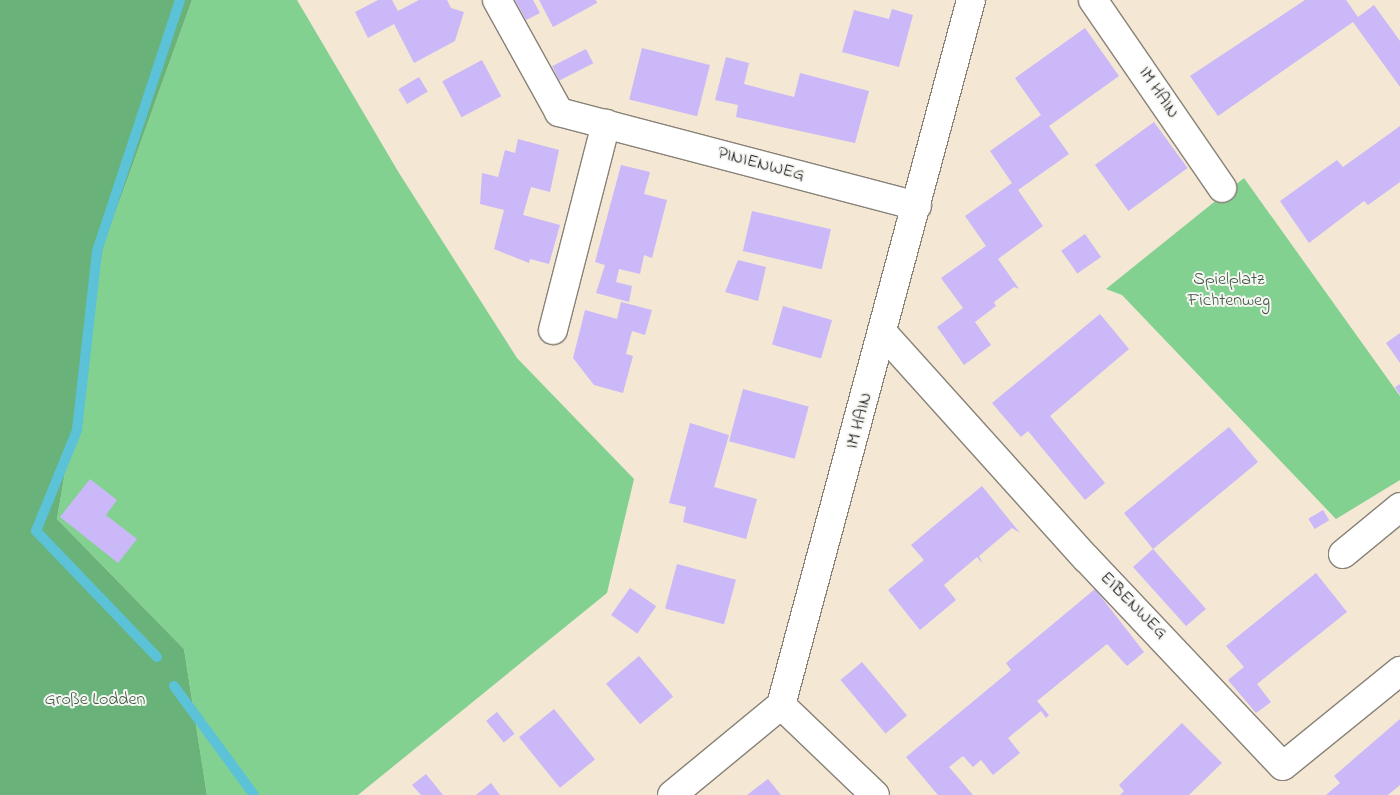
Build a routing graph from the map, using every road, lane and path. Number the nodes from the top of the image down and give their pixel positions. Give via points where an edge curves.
1 (497, 0) edge
2 (971, 0) edge
3 (1093, 0) edge
4 (606, 124) junction
5 (1222, 188) dead end
6 (916, 206) junction
7 (553, 330) dead end
8 (884, 334) junction
9 (1400, 507) edge
10 (1343, 554) dead end
11 (1400, 671) edge
12 (781, 705) junction
13 (672, 795) edge
14 (874, 795) edge

1 - 4 street, PINIENWEG via 558,112
2 - 6 street, IM HAIN
3 - 5 street, IM HAIN
4 - 6 street, PINIENWEG
4 - 7 street
6 - 8 street, IM HAIN
8 - 11 street, EIBENWEG via 1086,558 1282,766
8 - 12 street, IM HAIN
9 - 10 street
12 - 13 street
12 - 14 street

